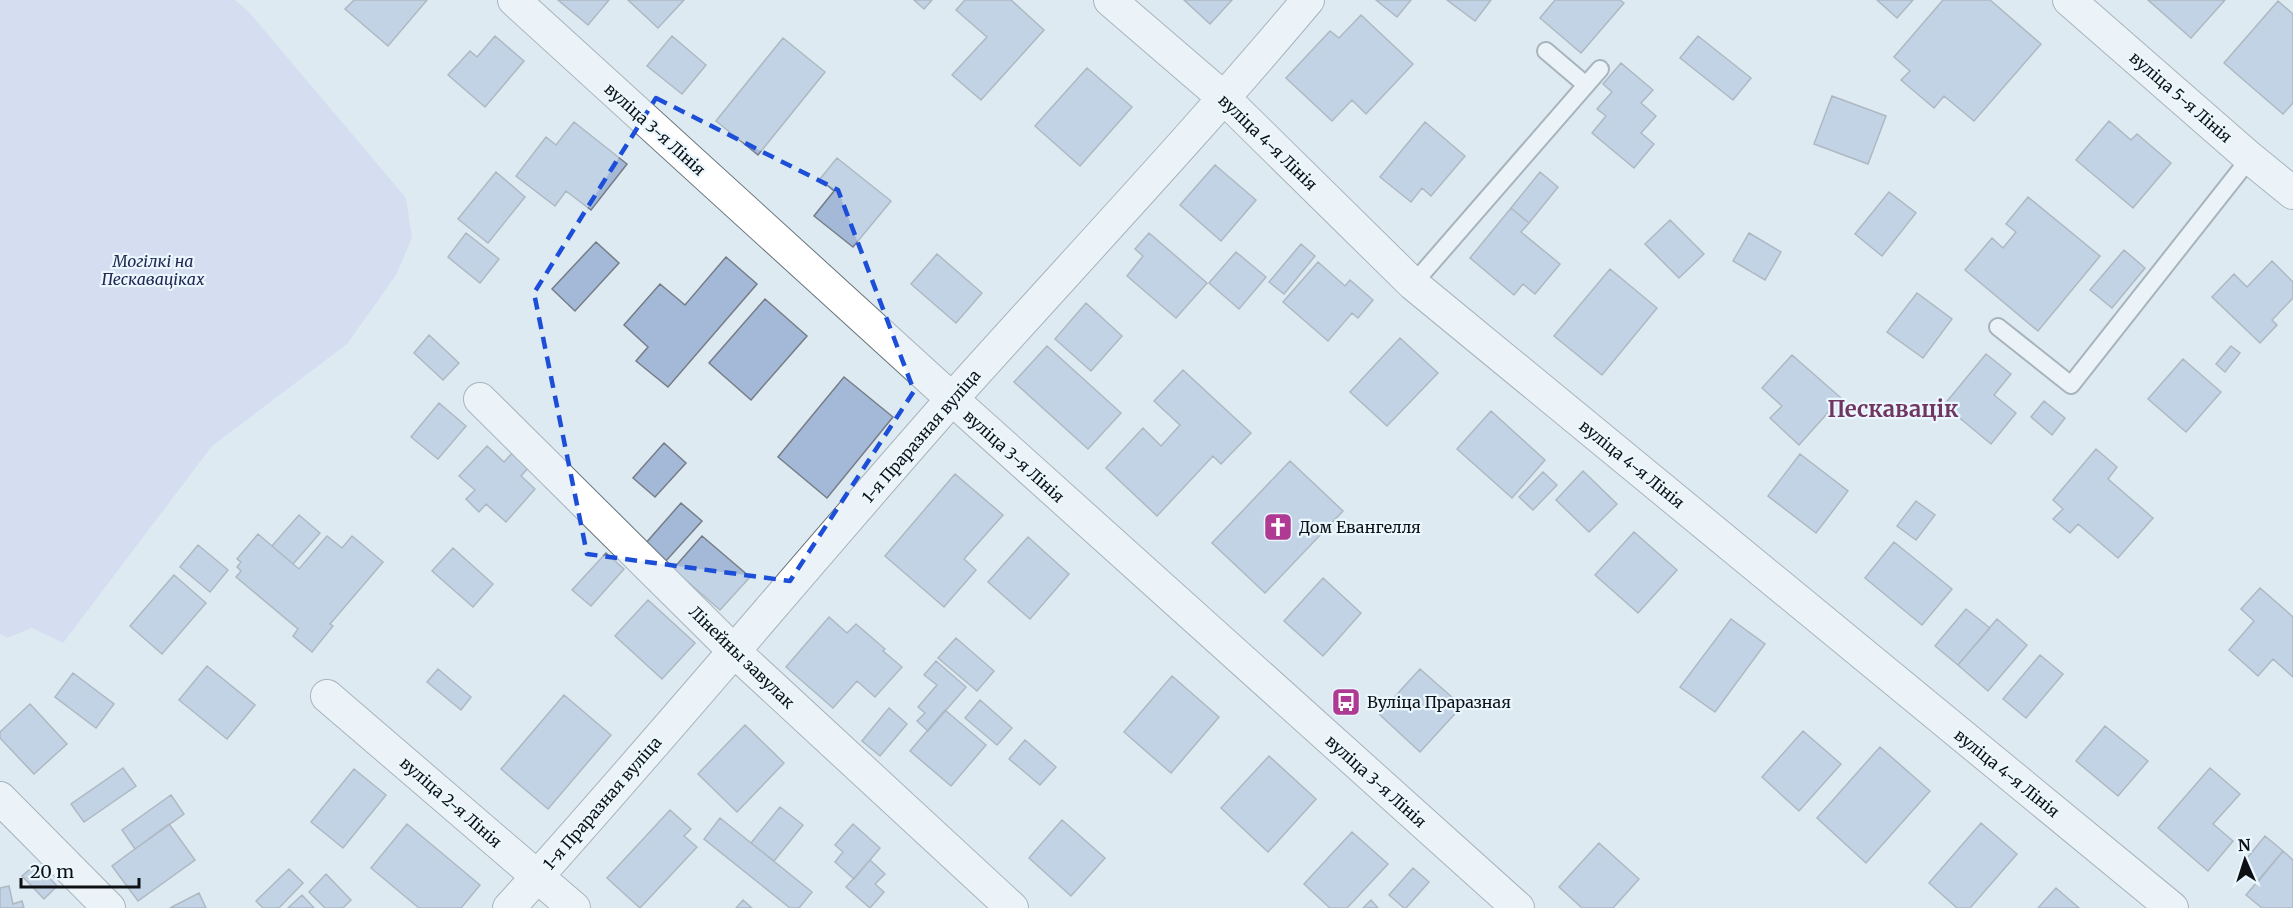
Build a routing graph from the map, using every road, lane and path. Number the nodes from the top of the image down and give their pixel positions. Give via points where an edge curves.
1 (514, 0) edge
2 (1110, 0) edge
3 (1308, 0) edge
4 (2069, 0) edge
5 (1546, 51) dead end
6 (1600, 69) dead end
7 (1586, 85) junction
8 (1224, 99) junction
9 (2250, 158) junction
10 (2293, 193) edge
11 (1413, 284) junction
12 (1998, 327) dead end
13 (480, 399) dead end
14 (952, 399) junction
15 (735, 652) junction
16 (327, 696) dead end
17 (0, 798) edge
18 (538, 876) junction
19 (109, 908) edge
20 (509, 908) edge
21 (574, 908) edge
22 (1012, 908) edge
23 (1518, 908) edge
24 (2172, 908) edge

1 - 14 street, вуліца 3-я Лінія
2 - 8 street, вуліца 4-я Лінія
3 - 8 street, 1-я Праразная вуліца
4 - 9 street, вуліца 5-я Лінія
5 - 7 lane
6 - 7 lane
7 - 11 lane
8 - 11 street, вуліца 4-я Лінія
8 - 14 street, 1-я Праразная вуліца
9 - 10 street, вуліца 5-я Лінія
9 - 12 lane via 2071,385
11 - 24 street, вуліца 4-я Лінія
13 - 15 street, Лінейны завулак
14 - 15 street, 1-я Праразная вуліца
14 - 23 street, вуліца 3-я Лінія
15 - 18 street, 1-я Праразная вуліца
15 - 22 street, Лінейны завулак
16 - 18 street, вуліца 2-я Лінія
17 - 19 street
18 - 20 street, 1-я Праразная вуліца
18 - 21 street, вуліца 2-я Лінія

